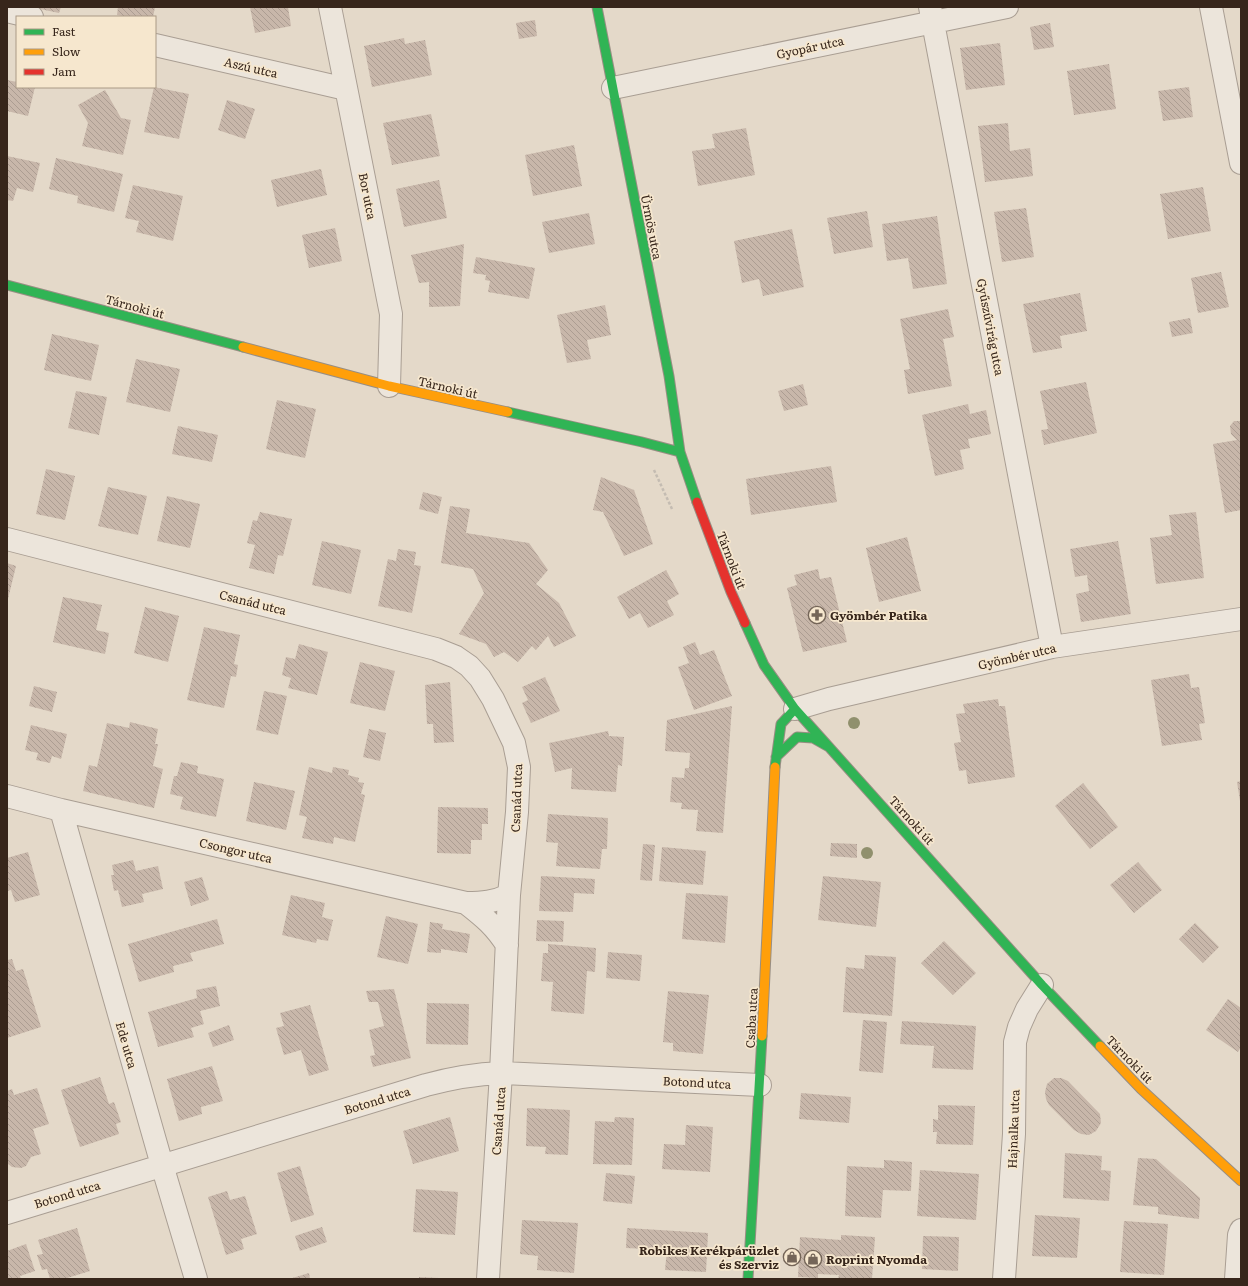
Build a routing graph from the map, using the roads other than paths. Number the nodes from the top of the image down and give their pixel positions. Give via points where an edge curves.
1 (330, 7) edge
2 (597, 7) edge
3 (1007, 7) edge
4 (1211, 7) edge
5 (7, 11) edge
6 (932, 14) edge
7 (28, 16) edge
8 (156, 45) edge
9 (346, 88) junction
10 (613, 88) junction
11 (1241, 163) edge
12 (7, 285) edge
13 (389, 386) junction
14 (680, 452) junction
15 (7, 538) edge
16 (1241, 619) edge
17 (1052, 647) junction
18 (795, 709) junction
19 (830, 747) junction
20 (776, 757) junction
21 (7, 796) edge
22 (61, 810) junction
23 (509, 895) junction
24 (466, 903) junction
25 (507, 945) junction
26 (1042, 985) junction
27 (501, 1073) junction
28 (760, 1085) junction
29 (162, 1165) junction
30 (1241, 1181) edge
31 (7, 1213) edge
32 (1241, 1230) edge
33 (196, 1279) edge
34 (488, 1279) edge
35 (748, 1279) edge
36 (1004, 1279) edge
37 (1236, 1279) edge

1 - 9 street, Bor utca
2 - 10 street, Ürmös utca
3 - 6 street, Gyopár utca
4 - 11 street
5 - 7 street
6 - 10 street, Gyopár utca
6 - 17 street, Gyűszűvirág utca
8 - 9 street, Aszú utca
9 - 13 street, Bor utca via 391,314
10 - 14 street, Ürmös utca via 669,376
12 - 13 street, Tárnoki út
13 - 14 street, Tárnoki út
14 - 18 street, Tárnoki út via 731,592 764,666
15 - 23 street, Csanád utca via 436,649 456,657 469,666 493,699 514,743 519,767
16 - 17 street, Gyömbér utca
17 - 18 street, Gyömbér utca
18 - 19 street, Tárnoki út
18 - 20 street, Csaba utca via 781,724
19 - 20 street via 813,738 797,737
19 - 26 street, Tárnoki út
20 - 28 street, Csaba utca
21 - 22 street, Csongor utca
22 - 24 street, Csongor utca
22 - 29 street, Ede utca
23 - 24 street, Csongor utca via 496,901
23 - 25 street, Csanád utca
24 - 25 street, Csongor utca via 488,920
25 - 27 street, Csanád utca
26 - 30 street, Tárnoki út via 1141,1089
26 - 36 street, Hajnalka utca via 1027,1009 1015,1042 1014,1134
27 - 28 street, Botond utca
27 - 29 street, Botond utca via 474,1074 426,1085
27 - 34 street, Csanád utca
28 - 35 street, Csaba utca
29 - 31 street, Botond utca
29 - 33 street, Ede utca
32 - 37 street

